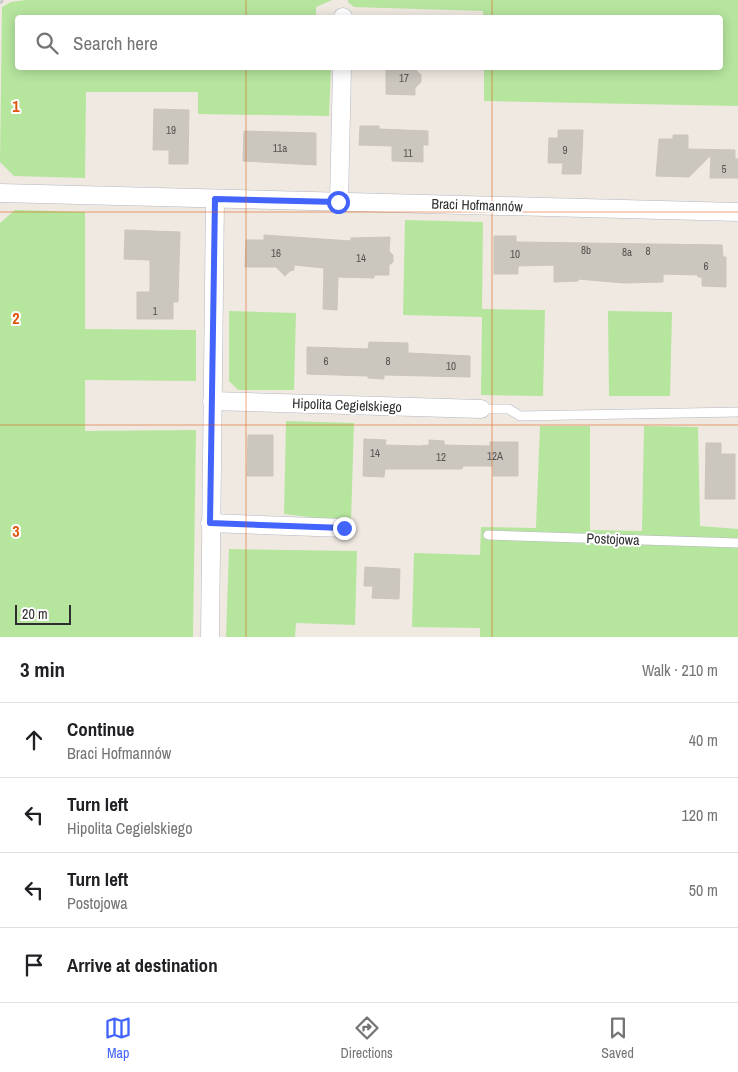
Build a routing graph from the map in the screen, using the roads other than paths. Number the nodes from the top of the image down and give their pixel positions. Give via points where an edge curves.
1 (342, 70) edge
2 (0, 193) edge
3 (215, 199) junction
4 (338, 202) junction
5 (738, 212) edge
6 (212, 401) junction
7 (481, 409) joint
8 (738, 412) edge
9 (210, 523) junction
10 (344, 528) dead end
11 (488, 535) dead end
12 (738, 544) edge
13 (210, 637) edge

1 - 4 street
2 - 3 street, Braci Hofmannów
3 - 4 street, Braci Hofmannów
3 - 6 street
4 - 5 street, Braci Hofmannów
6 - 7 street, Hipolita Cegielskiego
6 - 9 street
7 - 8 lane via 509,409 520,416
9 - 10 street
9 - 13 street
11 - 12 lane, Postojowa

